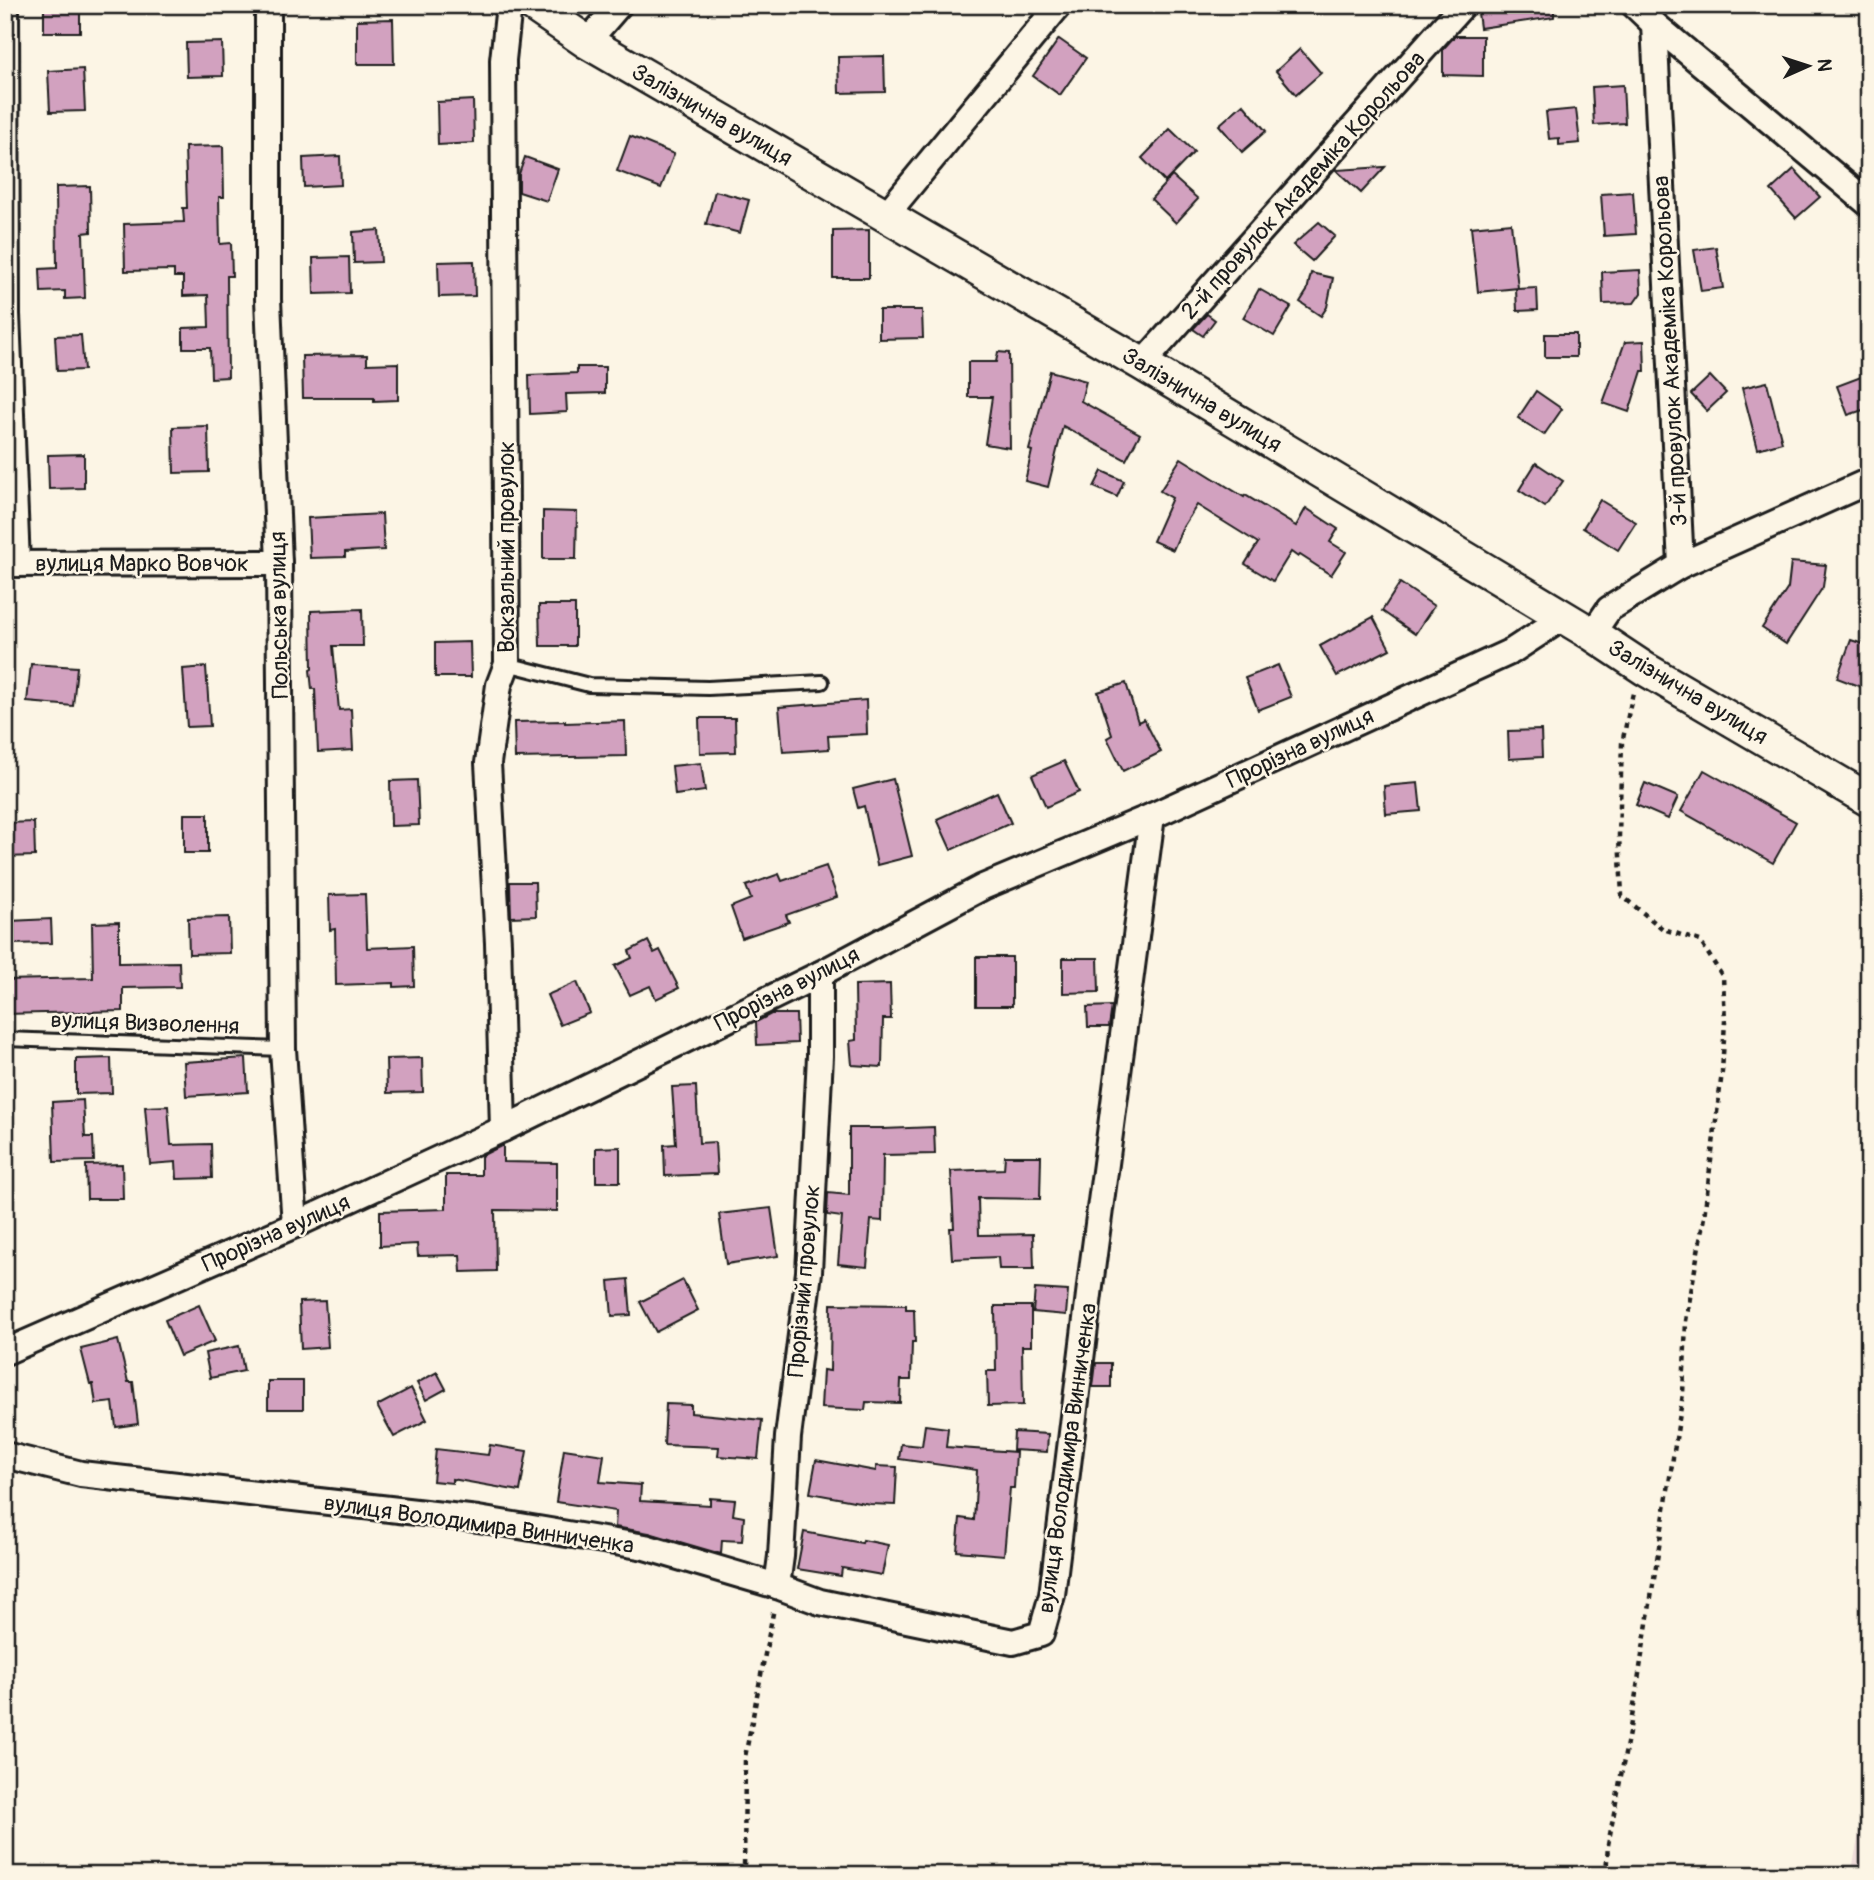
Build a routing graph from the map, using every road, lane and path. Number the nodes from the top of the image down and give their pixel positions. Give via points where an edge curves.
1 (6, 5) edge
2 (268, 5) edge
3 (509, 5) edge
4 (533, 5) edge
5 (620, 5) edge
6 (1059, 5) edge
7 (1462, 5) edge
8 (1634, 5) edge
9 (1654, 24) junction
10 (587, 41) junction
11 (1869, 204) edge
12 (885, 216) junction
13 (6, 314) edge
14 (1142, 364) junction
15 (1869, 481) edge
16 (279, 563) junction
17 (11, 564) edge
18 (1681, 565) junction
19 (1564, 617) junction
20 (1592, 634) junction
21 (507, 664) junction
22 (1645, 669) junction
23 (822, 682) dead end
24 (1869, 800) edge
25 (1152, 816) junction
26 (820, 974) junction
27 (5, 1039) edge
28 (283, 1049) junction
29 (503, 1129) junction
30 (295, 1225) junction
31 (5, 1352) edge
32 (5, 1455) edge
33 (777, 1586) junction
34 (744, 1875) edge
35 (1606, 1875) edge

1 - 13 street
2 - 16 street, Польська вулиця via 268,299
3 - 21 street, Вокзальний провулок via 503,60
4 - 10 street, Залізнична вулиця
5 - 10 street
6 - 12 street
7 - 14 street, 2-й провулок Академіка Корольова
8 - 9 street
9 - 11 street
9 - 18 street, 3-й провулок Академіка Корольова
10 - 12 street, Залізнична вулиця
12 - 14 street, Залізнична вулиця
13 - 17 street
14 - 19 street, Залізнична вулиця
15 - 18 street
16 - 17 street, вулиця Марко Вовчок
16 - 28 street, Польська вулиця
18 - 20 street via 1609,609
19 - 20 street, Залізнична вулиця
19 - 25 street, Прорізна вулиця via 1512,651
20 - 22 street, Залізнична вулиця
21 - 23 lane via 589,685 708,688
21 - 29 street, Вокзальний провулок via 499,685 488,763
22 - 24 street, Залізнична вулиця
22 - 35 path via 1631,698 1622,743 1622,896 1663,929 1700,941 1723,976 1725,1021 1704,1217 1686,1321 1683,1394
25 - 26 street, Прорізна вулиця via 983,887
25 - 33 street, вулиця Володимира Винниченка via 1052,1595 1041,1634 1013,1642 820,1602
26 - 29 street, Прорізна вулиця
26 - 33 street, Прорізний провулок via 809,1272 788,1437
27 - 28 lane, вулиця Визволення
28 - 30 street, Польська вулиця
29 - 30 street, Прорізна вулиця
30 - 31 street, Прорізна вулиця
32 - 33 street, вулиця Володимира Винниченка via 81,1474 478,1519 645,1547
33 - 34 path via 745,1757

